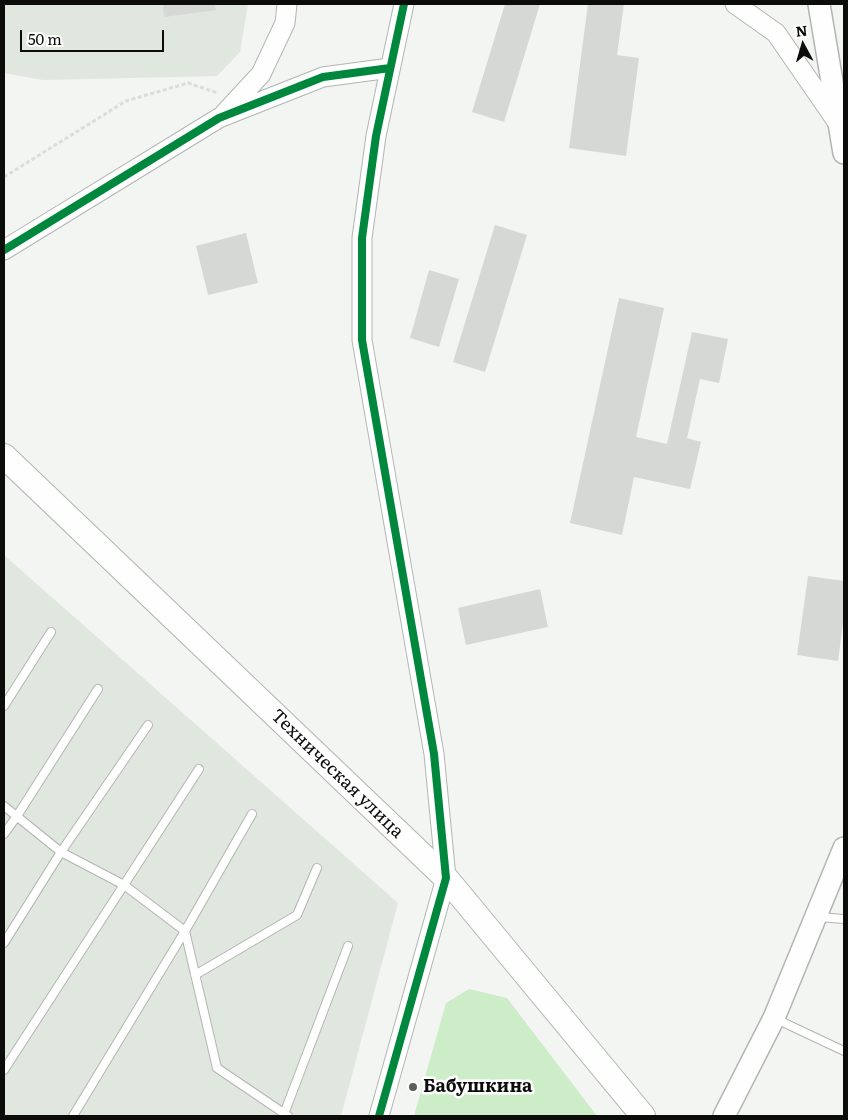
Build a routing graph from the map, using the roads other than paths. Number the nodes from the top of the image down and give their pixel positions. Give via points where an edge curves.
1 (288, 4) edge
2 (404, 4) edge
3 (735, 4) edge
4 (819, 4) edge
5 (390, 68) junction
6 (220, 118) junction
7 (842, 124) edge
8 (844, 153) edge
9 (4, 250) edge
10 (4, 456) edge
11 (51, 632) dead end
12 (98, 690) dead end
13 (4, 706) edge
14 (148, 725) dead end
15 (199, 769) dead end
16 (4, 806) edge
17 (252, 814) dead end
18 (17, 816) junction
19 (4, 834) edge
20 (844, 848) edge
21 (60, 852) junction
22 (317, 868) dead end
23 (446, 878) junction
24 (124, 885) junction
25 (816, 916) junction
26 (844, 920) edge
27 (185, 931) junction
28 (4, 943) edge
29 (348, 946) dead end
30 (195, 975) junction
31 (774, 1018) junction
32 (844, 1051) edge
33 (4, 1070) edge
34 (286, 1115) edge
35 (73, 1116) edge
36 (379, 1116) edge
37 (643, 1116) edge
38 (724, 1116) edge

1 - 6 street via 285,23 261,74
2 - 5 street
3 - 7 street via 776,33
4 - 7 main road
5 - 6 street via 323,77
5 - 23 street via 376,136 362,238 362,340 434,754
6 - 9 street
7 - 8 main road
10 - 23 main road, Техническая улица
11 - 13 lane
12 - 18 lane
14 - 21 lane
15 - 24 lane
16 - 18 lane
17 - 27 lane
18 - 19 lane
18 - 21 lane
20 - 25 main road
21 - 24 lane
21 - 28 lane
22 - 30 lane via 297,915
23 - 36 street
23 - 37 main road, Техническая улица
24 - 27 lane
24 - 33 lane
25 - 26 lane
25 - 31 main road
27 - 30 lane
27 - 35 lane
29 - 34 lane
30 - 34 lane via 217,1068
31 - 32 lane
31 - 38 main road

